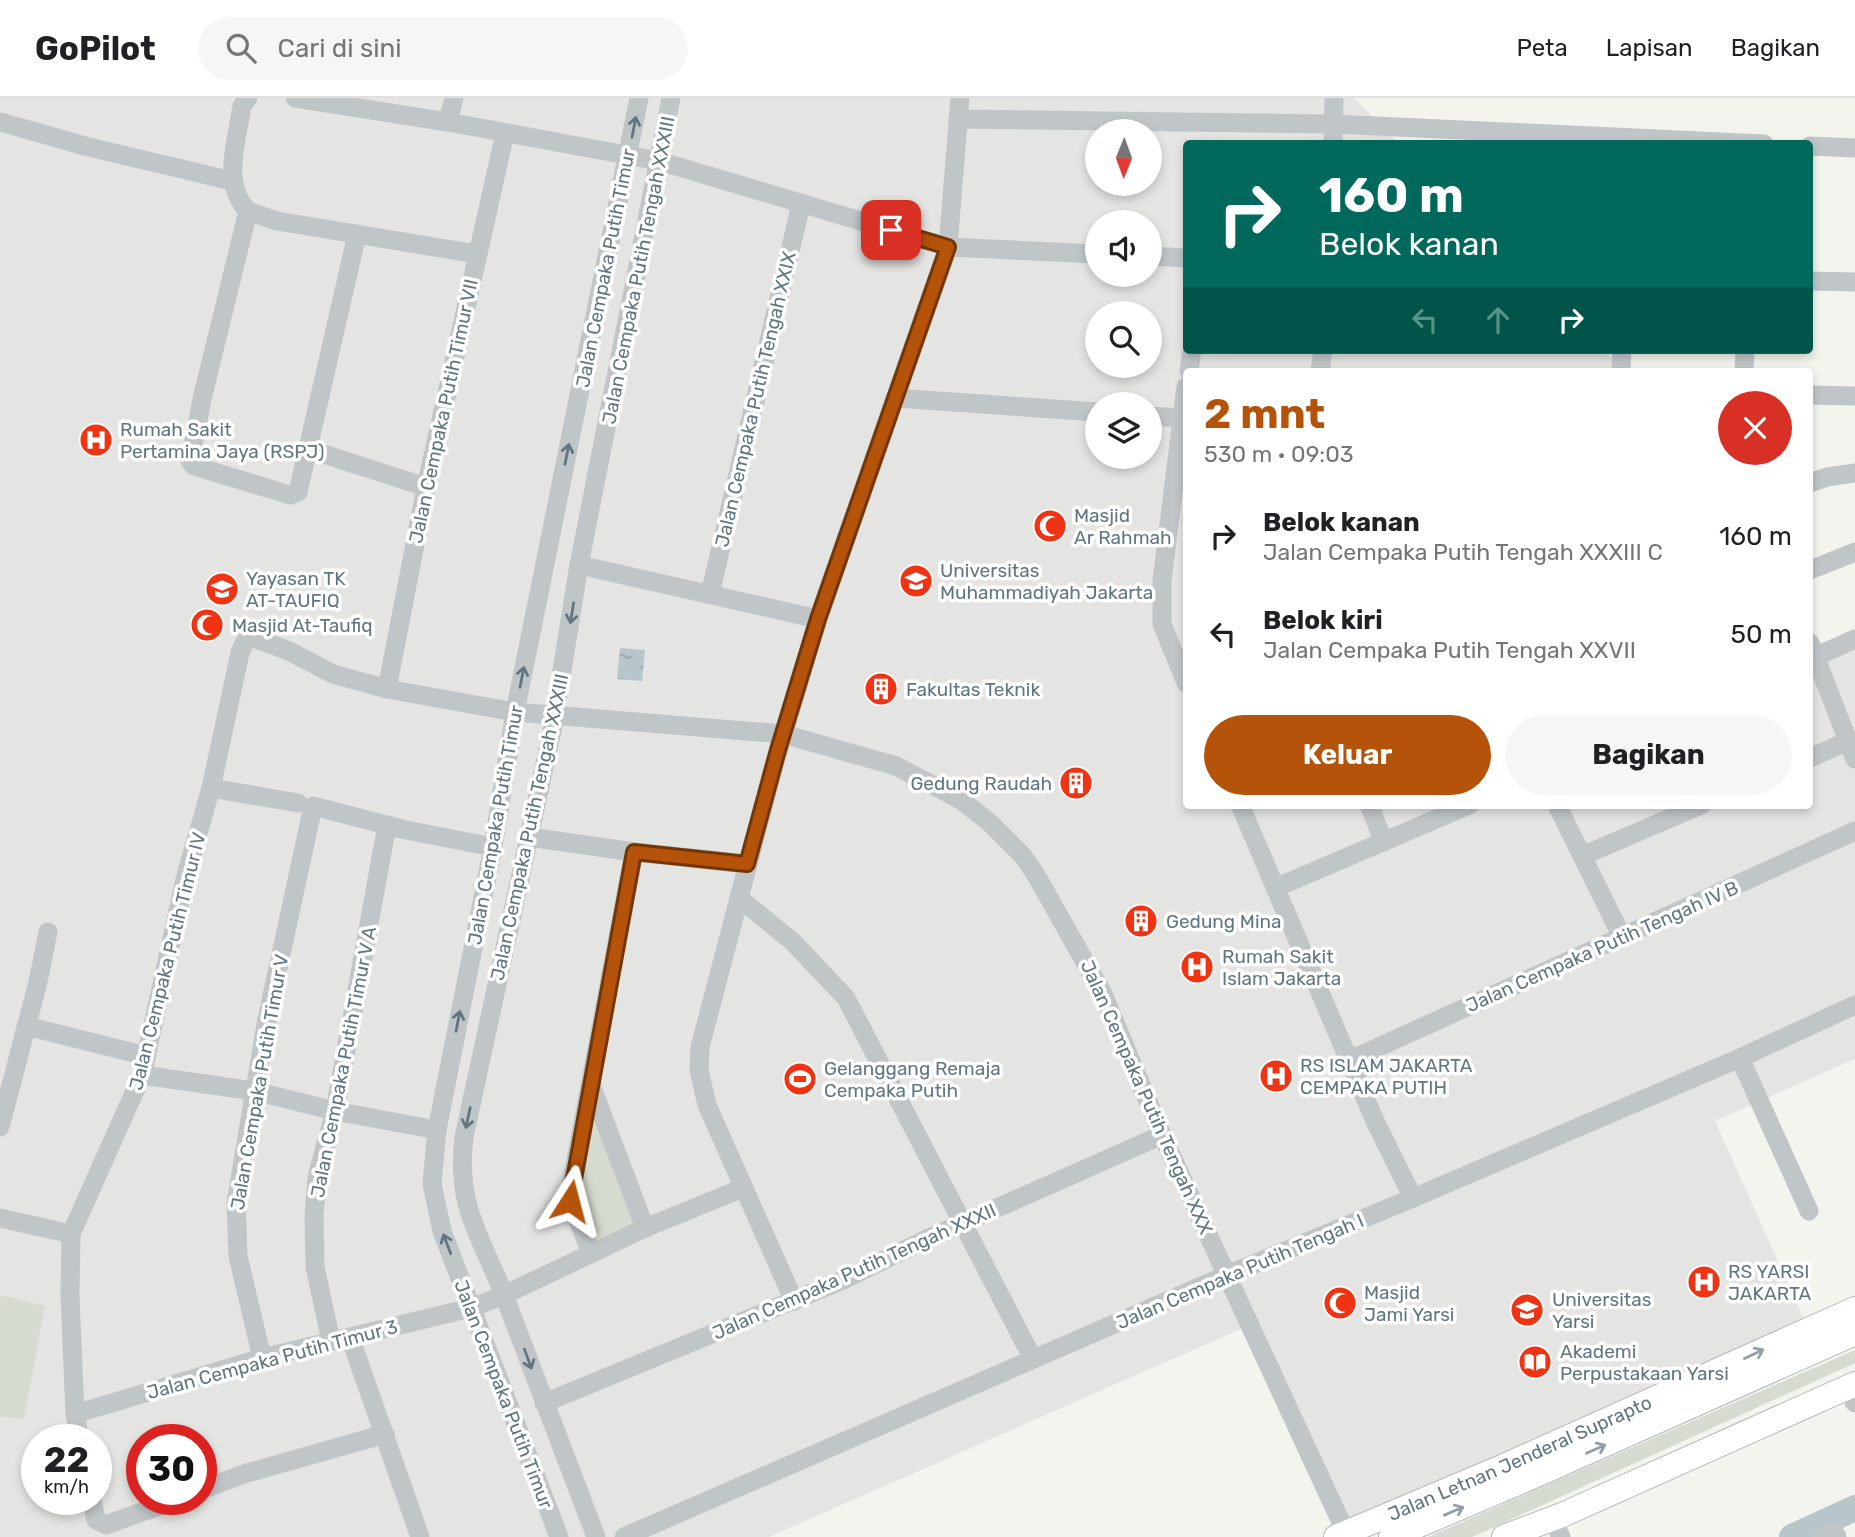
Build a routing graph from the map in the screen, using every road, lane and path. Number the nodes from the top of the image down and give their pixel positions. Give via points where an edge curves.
1 (248, 98) edge
2 (295, 98) edge
3 (454, 98) edge
4 (639, 98) edge
5 (671, 98) edge
6 (960, 98) edge
7 (1334, 98) edge
8 (958, 119) junction
9 (0, 122) edge
10 (448, 122) junction
11 (505, 134) junction
12 (1333, 134) edge
13 (1592, 140) edge
14 (1813, 146) edge
15 (1855, 148) edge
16 (644, 158) junction
17 (232, 181) junction
18 (801, 204) junction
19 (248, 211) junction
20 (357, 234) junction
21 (948, 247) junction
22 (1085, 253) edge
23 (477, 254) junction
24 (1162, 257) edge
25 (1183, 258) edge
26 (1813, 281) edge
27 (1855, 282) edge
28 (1813, 395) edge
29 (1855, 396) edge
30 (895, 398) junction
31 (1183, 410) edge
32 (1085, 411) edge
33 (1162, 417) edge
34 (1182, 418) junction
35 (309, 449) junction
36 (1855, 473) edge
37 (1815, 479) edge
38 (426, 486) junction
39 (1855, 552) edge
40 (579, 565) junction
41 (1813, 569) edge
42 (710, 594) junction
43 (818, 619) junction
44 (1855, 639) edge
45 (246, 641) joint
46 (1813, 653) edge
47 (1813, 655) edge
48 (1183, 676) edge
49 (387, 689) junction
50 (518, 712) junction
51 (550, 715) junction
52 (783, 734) junction
53 (1852, 750) edge
54 (1813, 757) edge
55 (211, 788) junction
56 (305, 804) junction
57 (1242, 809) edge
58 (1372, 809) edge
59 (1460, 809) edge
60 (1559, 809) edge
61 (1691, 809) edge
62 (387, 825) junction
63 (1855, 831) edge
64 (529, 837) junction
65 (1384, 842) junction
66 (493, 847) junction
67 (634, 852) junction
68 (1582, 856) junction
69 (747, 864) junction
70 (1275, 888) junction
71 (739, 898) junction
72 (48, 932) dead end
73 (1622, 937) junction
74 (1855, 1005) edge
75 (26, 1026) junction
76 (1740, 1058) junction
77 (1350, 1060) junction
78 (144, 1066) junction
79 (591, 1084) junction
80 (254, 1091) junction
81 (335, 1111) junction
82 (0, 1127) edge
83 (437, 1130) junction
84 (1162, 1135) junction
85 (743, 1188) junction
86 (1413, 1198) junction
87 (1809, 1211) dead end
88 (0, 1218) edge
89 (962, 1224) junction
90 (645, 1228) junction
91 (71, 1234) junction
92 (592, 1253) junction
93 (1227, 1275) junction
94 (488, 1301) junction
95 (794, 1301) junction
96 (1855, 1309) edge
97 (1855, 1333) edge
98 (341, 1339) junction
99 (262, 1358) junction
100 (1033, 1359) junction
101 (1855, 1384) edge
102 (1855, 1402) edge
103 (544, 1403) junction
104 (75, 1414) junction
105 (77, 1424) edge
106 (385, 1434) junction
107 (1502, 1467) junction
108 (1534, 1476) junction
109 (217, 1484) edge
110 (95, 1515) edge
111 (134, 1515) edge
112 (1341, 1535) edge
113 (1556, 1536) edge
114 (420, 1537) edge
115 (559, 1537) edge
116 (596, 1537) edge
117 (624, 1537) edge
118 (1391, 1537) edge
119 (1504, 1537) edge
120 (1822, 1537) edge
121 (1837, 1537) edge

1 - 17 street via 242,106
2 - 10 street
3 - 10 street
16 -> 4 street, Jalan Cempaka Putih Timur
5 - 16 street, Jalan Cempaka Putih Tengah XXXIII
6 - 8 street
7 - 12 street
8 - 12 street
8 - 21 street
9 - 17 street
10 - 11 street
11 - 16 street
11 - 23 street, Jalan Cempaka Putih Timur VII
12 - 13 street
14 - 15 street
16 - 18 street
16 - 40 street, Jalan Cempaka Putih Tengah XXXIII
50 -> 16 street, Jalan Cempaka Putih Timur
17 - 19 street via 236,196
18 - 21 street
18 - 42 street, Jalan Cempaka Putih Tengah XXIX
19 - 20 street
19 - 35 street via 190,461 290,495 298,492
20 - 23 street
20 - 35 street
21 - 22 street
21 - 30 street
23 - 38 street, Jalan Cempaka Putih Timur VII
24 - 25 street
26 - 27 street
28 - 29 street
30 - 32 street
30 - 43 street
31 - 34 street
33 - 34 street
34 - 48 street via 1162,581 1162,624
35 - 38 street
36 - 37 street
38 - 49 street, Jalan Cempaka Putih Timur VII
39 - 41 street
40 - 42 street
40 -> 51 street, Jalan Cempaka Putih Tengah XXXIII
42 - 43 street
43 - 52 street
44 - 46 street
45 - 49 street, Jalan Cempaka Putih Tengah XXX via 254,638 272,644 333,674
45 - 55 street, Jalan Cempaka Putih Timur IV
47 - 53 street
49 - 50 street, Jalan Cempaka Putih Tengah XXX
50 - 51 street, Jalan Cempaka Putih Tengah XXX
50 - 66 street, Jalan Cempaka Putih Timur
51 - 52 street, Jalan Cempaka Putih Tengah XXX
51 - 64 street, Jalan Cempaka Putih Tengah XXXIII
52 - 69 street
52 - 84 street, Jalan Cempaka Putih Tengah XXX via 896,766 961,800 1023,856 1103,994
53 - 54 street
55 - 56 street
55 - 78 street, Jalan Cempaka Putih Timur IV via 185,879
56 - 62 street
56 - 80 street, Jalan Cempaka Putih Timur V
57 - 70 street
58 - 65 street
59 - 65 street
60 - 68 street
61 - 68 street
62 - 66 street
62 - 81 street, Jalan Cempaka Putih Timur V A
63 - 73 street, Jalan Cempaka Putih Tengah IV B
64 - 67 street
64 -> 94 street, Jalan Cempaka Putih Tengah XXXIII via 461,1162
65 - 70 street
83 -> 66 street, Jalan Cempaka Putih Timur
67 - 69 street
67 - 79 street
68 - 73 street
69 - 71 street
70 - 77 street
71 - 85 street via 700,1047 699,1070 707,1105
71 - 89 street via 793,942 846,998
72 - 75 street
73 - 77 street, Jalan Cempaka Putih Tengah IV B
74 - 76 street, Jalan Cempaka Putih Tengah I
75 - 78 street
75 - 82 street
76 - 86 street, Jalan Cempaka Putih Tengah I
76 - 87 street
77 - 86 street
78 - 80 street
78 - 91 street, Jalan Cempaka Putih Timur IV
79 - 90 street
79 - 92 street via 569,1197
80 - 81 street
80 - 99 street, Jalan Cempaka Putih Timur V via 235,1224
81 - 83 street
81 - 98 street, Jalan Cempaka Putih Timur V A via 317,1177 315,1267
94 -> 83 street, Jalan Cempaka Putih Timur via 442,1231 432,1184
84 - 89 street, Jalan Cempaka Putih Tengah XXXII
84 - 93 street, Jalan Cempaka Putih Tengah XXX
85 - 90 street, Jalan Cempaka Putih Timur 3
85 - 95 street
86 - 93 street, Jalan Cempaka Putih Tengah I
88 - 91 street
89 - 95 street, Jalan Cempaka Putih Tengah XXXII
89 - 100 street
90 - 92 street, Jalan Cempaka Putih Timur 3
91 - 104 street, Jalan Cempaka Putih Timur IV
92 - 94 street, Jalan Cempaka Putih Timur 3
93 - 100 street, Jalan Cempaka Putih Tengah I
93 - 112 street, Jalan Cempaka Putih Tengah XXX
94 - 98 street, Jalan Cempaka Putih Timur 3
94 -> 103 street, Jalan Cempaka Putih Tengah XXXIII
94 - 115 street, Jalan Cempaka Putih Timur
95 - 103 street, Jalan Cempaka Putih Tengah XXXII
107 -> 96 main road, Jalan Letnan Jenderal Suprapto
108 -> 97 main road, Jalan Letnan Jenderal Suprapto
98 - 99 street, Jalan Cempaka Putih Timur 3
98 - 106 street, Jalan Cempaka Putih Timur V A
99 - 104 street, Jalan Cempaka Putih Timur 3
100 - 117 street, Jalan Cempaka Putih Tengah I
101 - 119 main road
102 - 113 main road
103 - 116 street, Jalan Cempaka Putih Tengah XXXIII
104 - 105 street, Jalan Cempaka Putih Timur IV
106 - 109 street
106 - 114 street, Jalan Cempaka Putih Timur V A
107 - 108 main road
107 - 112 main road, Jalan Letnan Jenderal Suprapto
118 -> 108 main road, Jalan Letnan Jenderal Suprapto
110 - 111 street via 106,1525
120 - 121 street via 1834,1532

